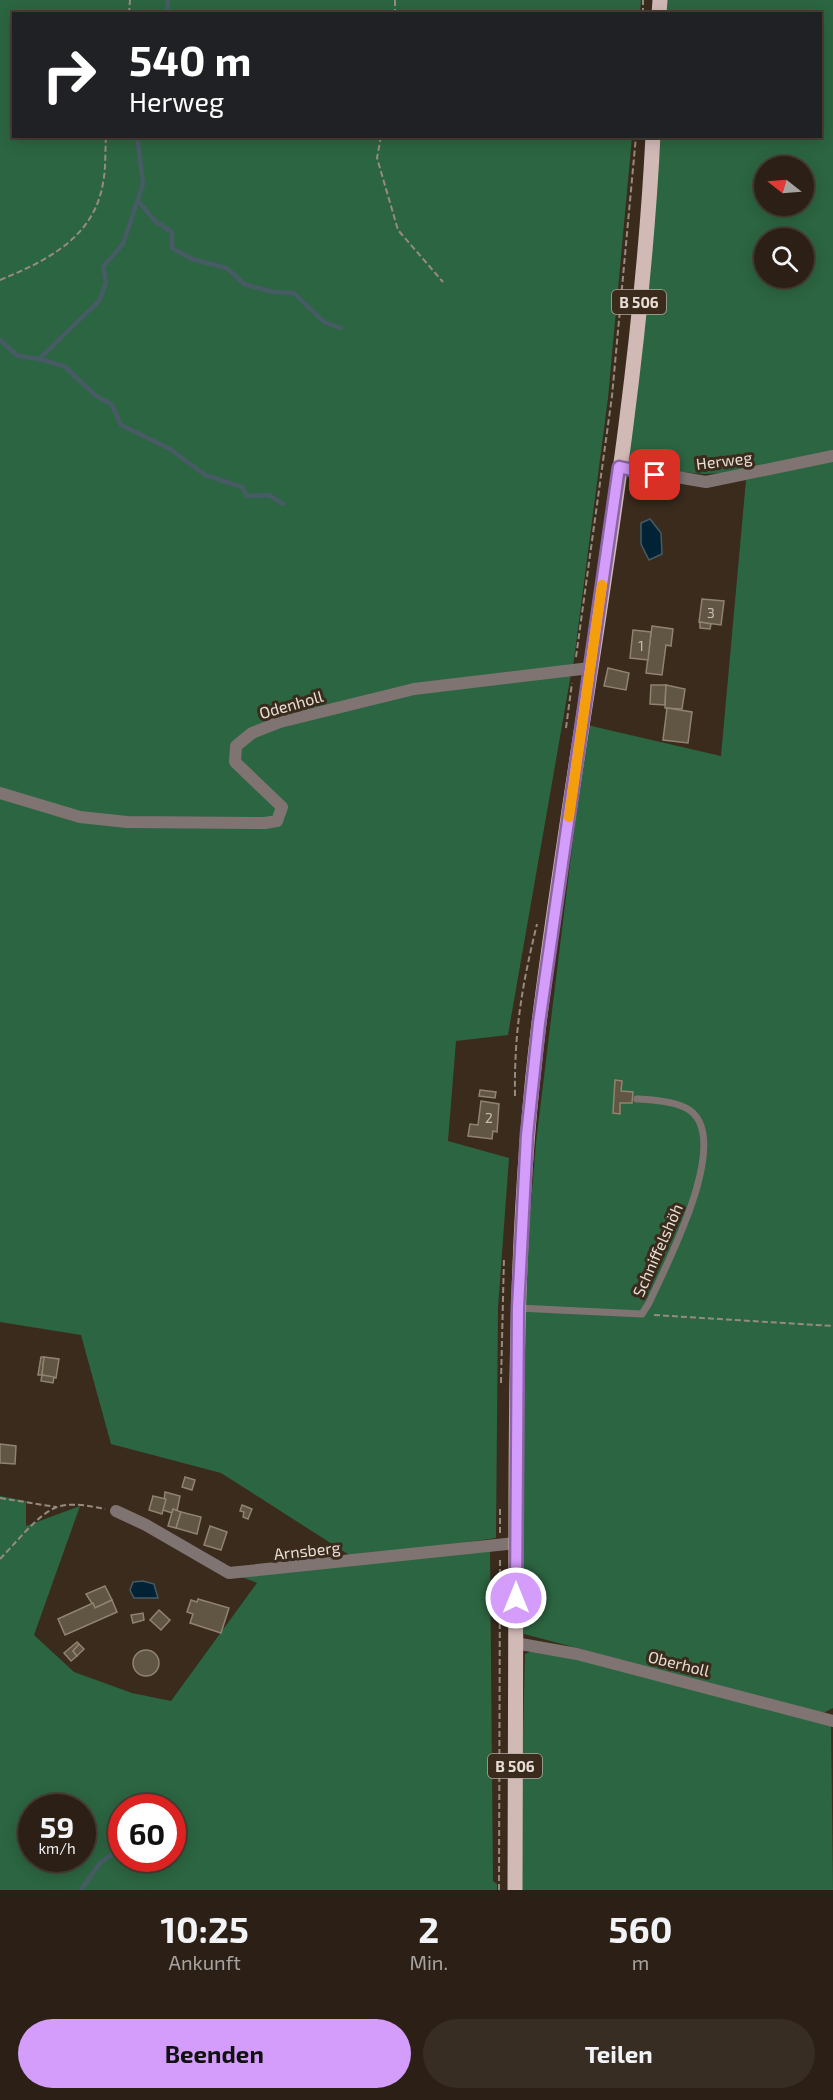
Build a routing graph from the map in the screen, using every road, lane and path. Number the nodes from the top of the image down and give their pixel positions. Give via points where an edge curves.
1 (106, 138) edge
2 (381, 138) edge
3 (636, 138) edge
4 (653, 138) edge
5 (0, 280) edge
6 (443, 282) dead end
7 (833, 456) edge
8 (604, 461) dead end
9 (619, 467) junction
10 (590, 668) junction
11 (0, 794) edge
12 (637, 1099) dead end
13 (518, 1308) junction
14 (642, 1314) junction
15 (833, 1326) edge
16 (0, 1498) edge
17 (56, 1507) junction
18 (116, 1511) joint
19 (516, 1544) junction
20 (0, 1559) edge
21 (515, 1643) junction
22 (833, 1721) edge
23 (514, 1890) edge

1 - 5 path via 103,184 91,218 69,244 43,262
2 - 6 path via 376,158 398,230
3 - 8 path
4 - 9 main road, B 506 via 642,278
7 - 9 street, Herweg via 706,482
9 - 10 main road, B 506
10 - 11 street, Odenholl via 414,689 280,722 252,733 236,746 235,762 282,807 277,821 127,822 80,817
10 - 13 main road, B 506 via 539,1023 527,1135
12 - 14 lane, Schniffelshöh via 686,1108 698,1121 703,1154 696,1197
13 - 14 lane, Schniffelshöh
13 - 19 main road, B 506
14 - 15 path
16 - 17 path
17 - 18 path via 83,1505
17 - 20 path
18 - 19 street, Arnsberg via 229,1573
19 - 21 main road, B 506
21 - 22 street, Oberholl via 577,1654
21 - 23 main road, B 506

